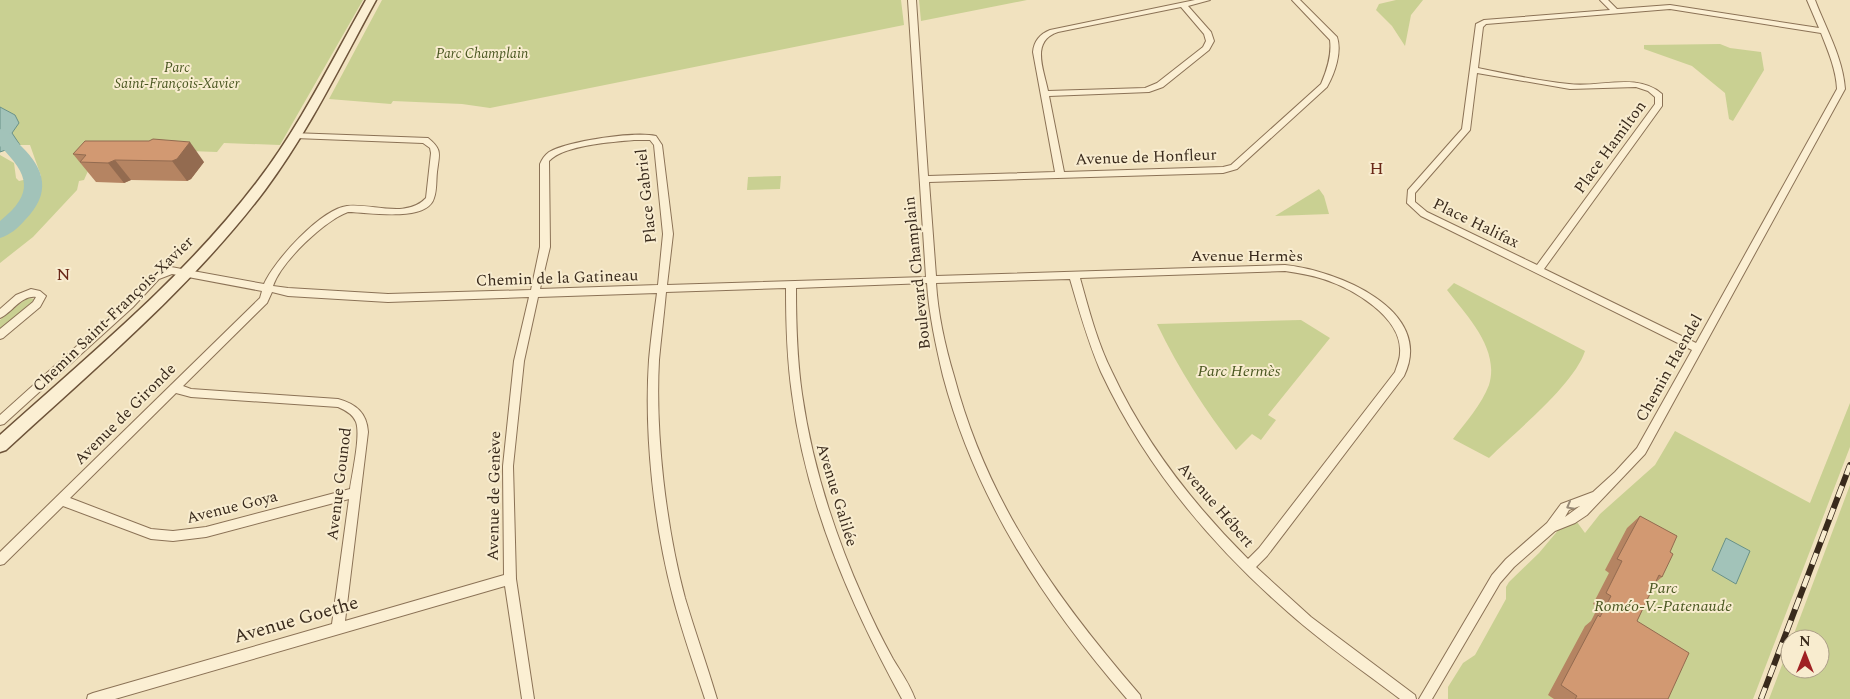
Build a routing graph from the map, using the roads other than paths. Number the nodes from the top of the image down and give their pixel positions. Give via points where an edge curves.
1 (371, 0) edge
2 (912, 0) edge
3 (1206, 0) edge
4 (1296, 0) edge
5 (1604, 0) edge
6 (1810, 0) edge
7 (1183, 5) junction
8 (1615, 11) junction
9 (1822, 32) junction
10 (1474, 70) junction
11 (1045, 94) junction
12 (295, 135) junction
13 (1060, 175) junction
14 (924, 179) junction
15 (1538, 270) junction
16 (185, 273) junction
17 (1074, 275) junction
18 (931, 280) junction
19 (791, 285) junction
20 (268, 289) junction
21 (661, 290) junction
22 (534, 294) junction
23 (0, 314) edge
24 (0, 335) edge
25 (1698, 348) junction
26 (174, 388) junction
27 (0, 421) edge
28 (0, 445) edge
29 (355, 493) junction
30 (61, 500) junction
31 (0, 560) edge
32 (1248, 567) junction
33 (510, 579) junction
34 (338, 627) junction
35 (93, 699) edge
36 (528, 699) edge
37 (711, 699) edge
38 (909, 699) edge
39 (1135, 699) edge
40 (1410, 699) edge
41 (1425, 699) edge

1 - 12 street, Chemin Saint-François-Xavier
2 - 14 street, Boulevard Champlain
3 - 7 street
4 - 13 street, Avenue de Honfleur via 1334,39 1335,48 1327,78 1324,85 1239,165 1223,170
5 - 8 street
6 - 9 street, Chemin Haendel
7 - 11 street via 1045,34 1037,48
7 - 11 street via 1208,34 1210,42 1160,85 1146,90
8 - 9 street, Place Halifax via 1670,7
8 - 10 street, Place Halifax via 1484,22 1479,26
9 - 25 street, Chemin Haendel via 1841,89
10 - 15 street, Place Halifax via 1466,130 1411,192 1411,202 1424,214
10 - 15 street, Place Hamilton via 1570,87 1636,85 1651,89 1659,96 1659,104
11 - 13 street
12 - 16 street, Chemin Saint-François-Xavier via 251,199
12 - 20 street, Avenue de Gironde via 425,140 435,150 431,196 426,204 415,210 354,209 330,215 318,224 277,271
13 - 14 street, Avenue de Honfleur
14 - 18 street, Boulevard Champlain
15 - 25 street, Place Halifax
16 - 20 street, Chemin de la Gatineau
16 - 27 street, Chemin de la Gatineau via 171,270 156,277
16 - 28 street, Chemin Saint-François-Xavier
17 - 18 street, Avenue Hermès
17 - 32 street, Avenue Hébert via 1094,345 1139,433 1189,504
17 - 32 street, Avenue Hermès via 1307,270 1330,277 1366,296 1385,310 1398,326 1403,335 1406,357 1400,373 1263,552
18 - 19 street, Chemin de la Gatineau
18 - 39 street, Boulevard Champlain via 948,385 987,485 1013,534 1057,602
19 - 21 street, Chemin de la Gatineau
19 - 38 street, Avenue Galilée via 793,373 798,413 813,479 833,540 864,615
20 - 22 street, Chemin de la Gatineau via 371,298
20 - 26 street, Avenue de Gironde via 264,300
21 - 22 street, Chemin de la Gatineau
21 - 22 street, Place Gabriel via 668,234 658,145 650,137 638,136 562,150 546,159 545,243
21 - 37 street via 653,391 659,486 679,597
22 - 33 street, Avenue de Genève via 519,361 509,442 507,515
23 - 24 street via 25,295 42,296
25 - 41 street, Chemin Haendel via 1642,451 1587,508 1571,520 1551,527 1510,563 1496,579
26 - 29 street, Avenue Gounod via 331,402 352,408 363,425
26 - 30 street, Avenue de Gironde
29 - 30 street, Avenue Goya via 206,532 173,536 146,533
29 - 34 street, Avenue Gounod
30 - 31 street, Avenue de Gironde
32 - 40 street, Avenue Hébert via 1309,622
33 - 34 street, Avenue Goethe
33 - 36 street, Avenue de Genève
34 - 35 street, Avenue Goethe

